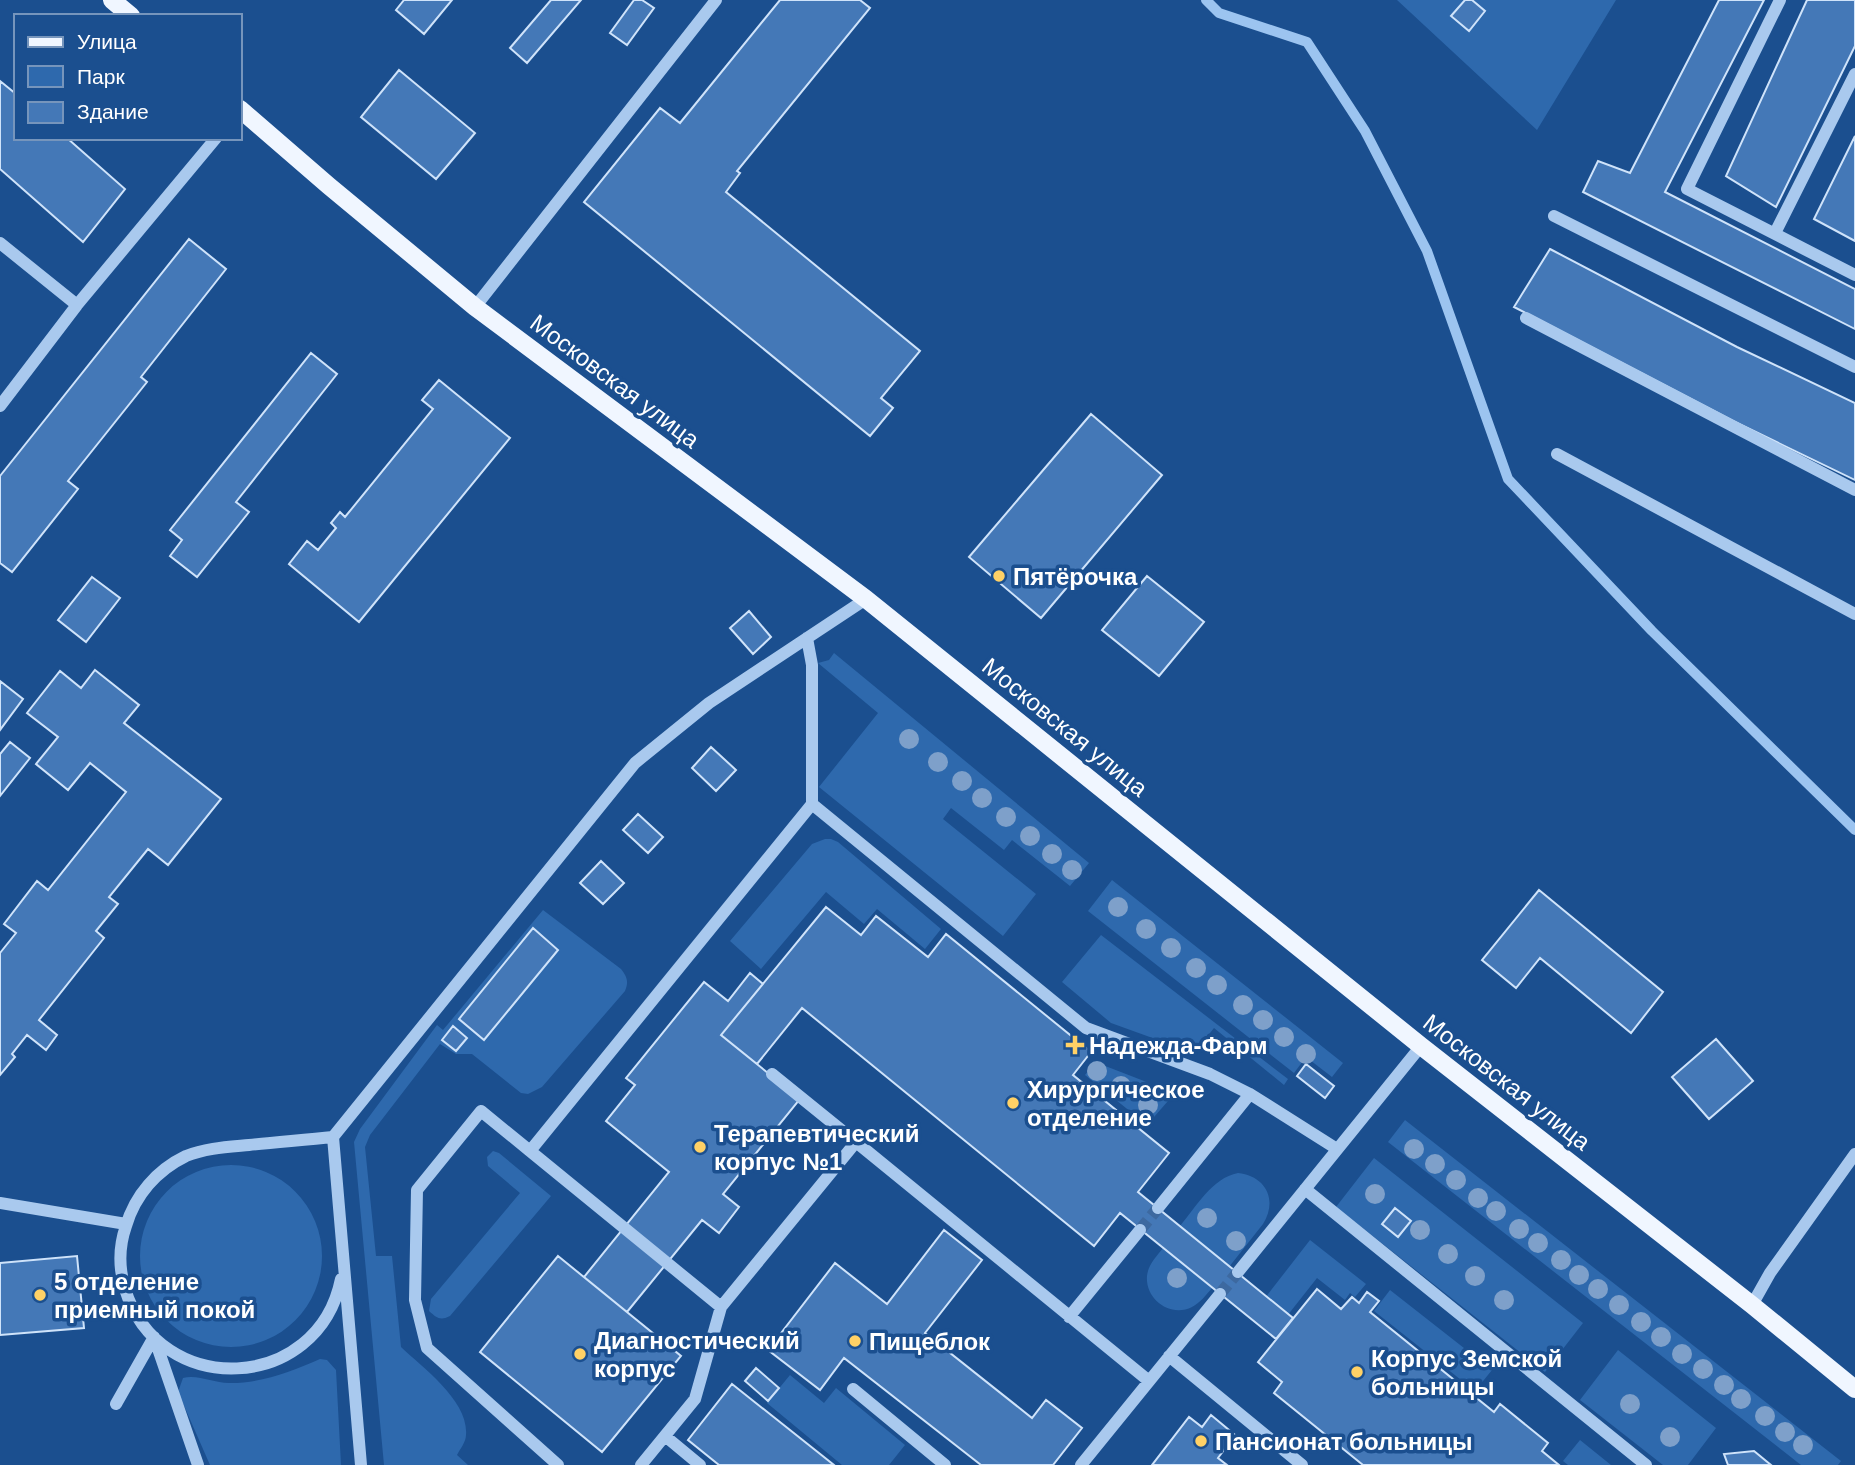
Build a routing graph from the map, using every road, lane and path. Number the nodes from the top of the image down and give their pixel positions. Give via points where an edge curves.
1 (112, 0) edge
2 (716, 0) edge
3 (1780, 0) edge
4 (129, 14) edge
5 (1855, 75) edge
6 (242, 111) edge
7 (214, 140) edge
8 (1554, 216) dead end
9 (1774, 233) junction
10 (0, 243) edge
11 (1855, 275) edge
12 (77, 305) junction
13 (475, 307) junction
14 (1526, 317) dead end
15 (1855, 367) edge
16 (0, 406) edge
17 (1557, 454) dead end
18 (1855, 490) edge
19 (866, 599) junction
20 (1855, 614) edge
21 (807, 638) junction
22 (812, 804) junction
23 (1421, 1046) junction
24 (772, 1074) dead end
25 (1250, 1094) junction
26 (333, 1137) junction
27 (856, 1142) junction
28 (1337, 1149) junction
29 (530, 1151) junction
30 (1855, 1154) edge
31 (1306, 1189) junction
32 (0, 1203) edge
33 (1158, 1208) tunnel mouth
34 (126, 1224) junction
35 (1140, 1230) tunnel mouth
36 (342, 1252) junction
37 (1238, 1272) tunnel mouth
38 (1220, 1294) tunnel mouth
39 (1752, 1305) junction
40 (721, 1307) junction
41 (1069, 1317) junction
42 (154, 1337) junction
43 (1169, 1356) junction
44 (1149, 1381) junction
45 (1855, 1389) edge
46 (853, 1390) dead end
47 (116, 1404) dead end
48 (664, 1436) junction
49 (198, 1465) edge
50 (361, 1465) edge
51 (558, 1465) edge
52 (641, 1465) edge
53 (700, 1465) edge
54 (945, 1465) edge
55 (1081, 1465) edge
56 (1302, 1465) edge
57 (1646, 1465) edge

1 - 4 main road
2 - 13 street
3 - 9 street via 1687,189
5 - 9 street
6 - 13 main road, Московская улица
7 - 12 street
8 - 15 street
9 - 11 street
10 - 12 street
12 - 16 street
13 - 19 main road, Московская улица
14 - 18 street
17 - 20 street
19 - 21 street
19 - 23 main road, Московская улица
21 - 22 street via 812,665
21 - 26 street via 709,703 635,762
22 - 25 street via 1086,1028 1210,1074
22 - 29 street
23 - 28 street
23 - 39 main road, Московская улица
24 - 27 street
25 - 28 street
25 - 33 street
26 - 34 street via 215,1148 186,1157 145,1188
26 - 36 street
27 - 40 street
27 - 41 street
28 - 31 street
29 - 40 street
29 - 51 street via 481,1111 417,1190 415,1300 427,1348
30 - 39 street
31 - 37 street
31 - 57 street
32 - 34 street
34 - 42 street via 121,1254 124,1284 135,1313
35 - 41 street
36 - 42 street via 340,1283 324,1320 304,1343 278,1359 238,1369 207,1367 179,1356
36 - 50 street
38 - 43 street
39 - 45 main road, Московская улица
40 - 48 street via 695,1399
41 - 44 street
42 - 47 street
42 - 49 street
43 - 44 street
43 - 56 street
44 - 55 street
46 - 54 street
48 - 52 street
48 - 53 street

